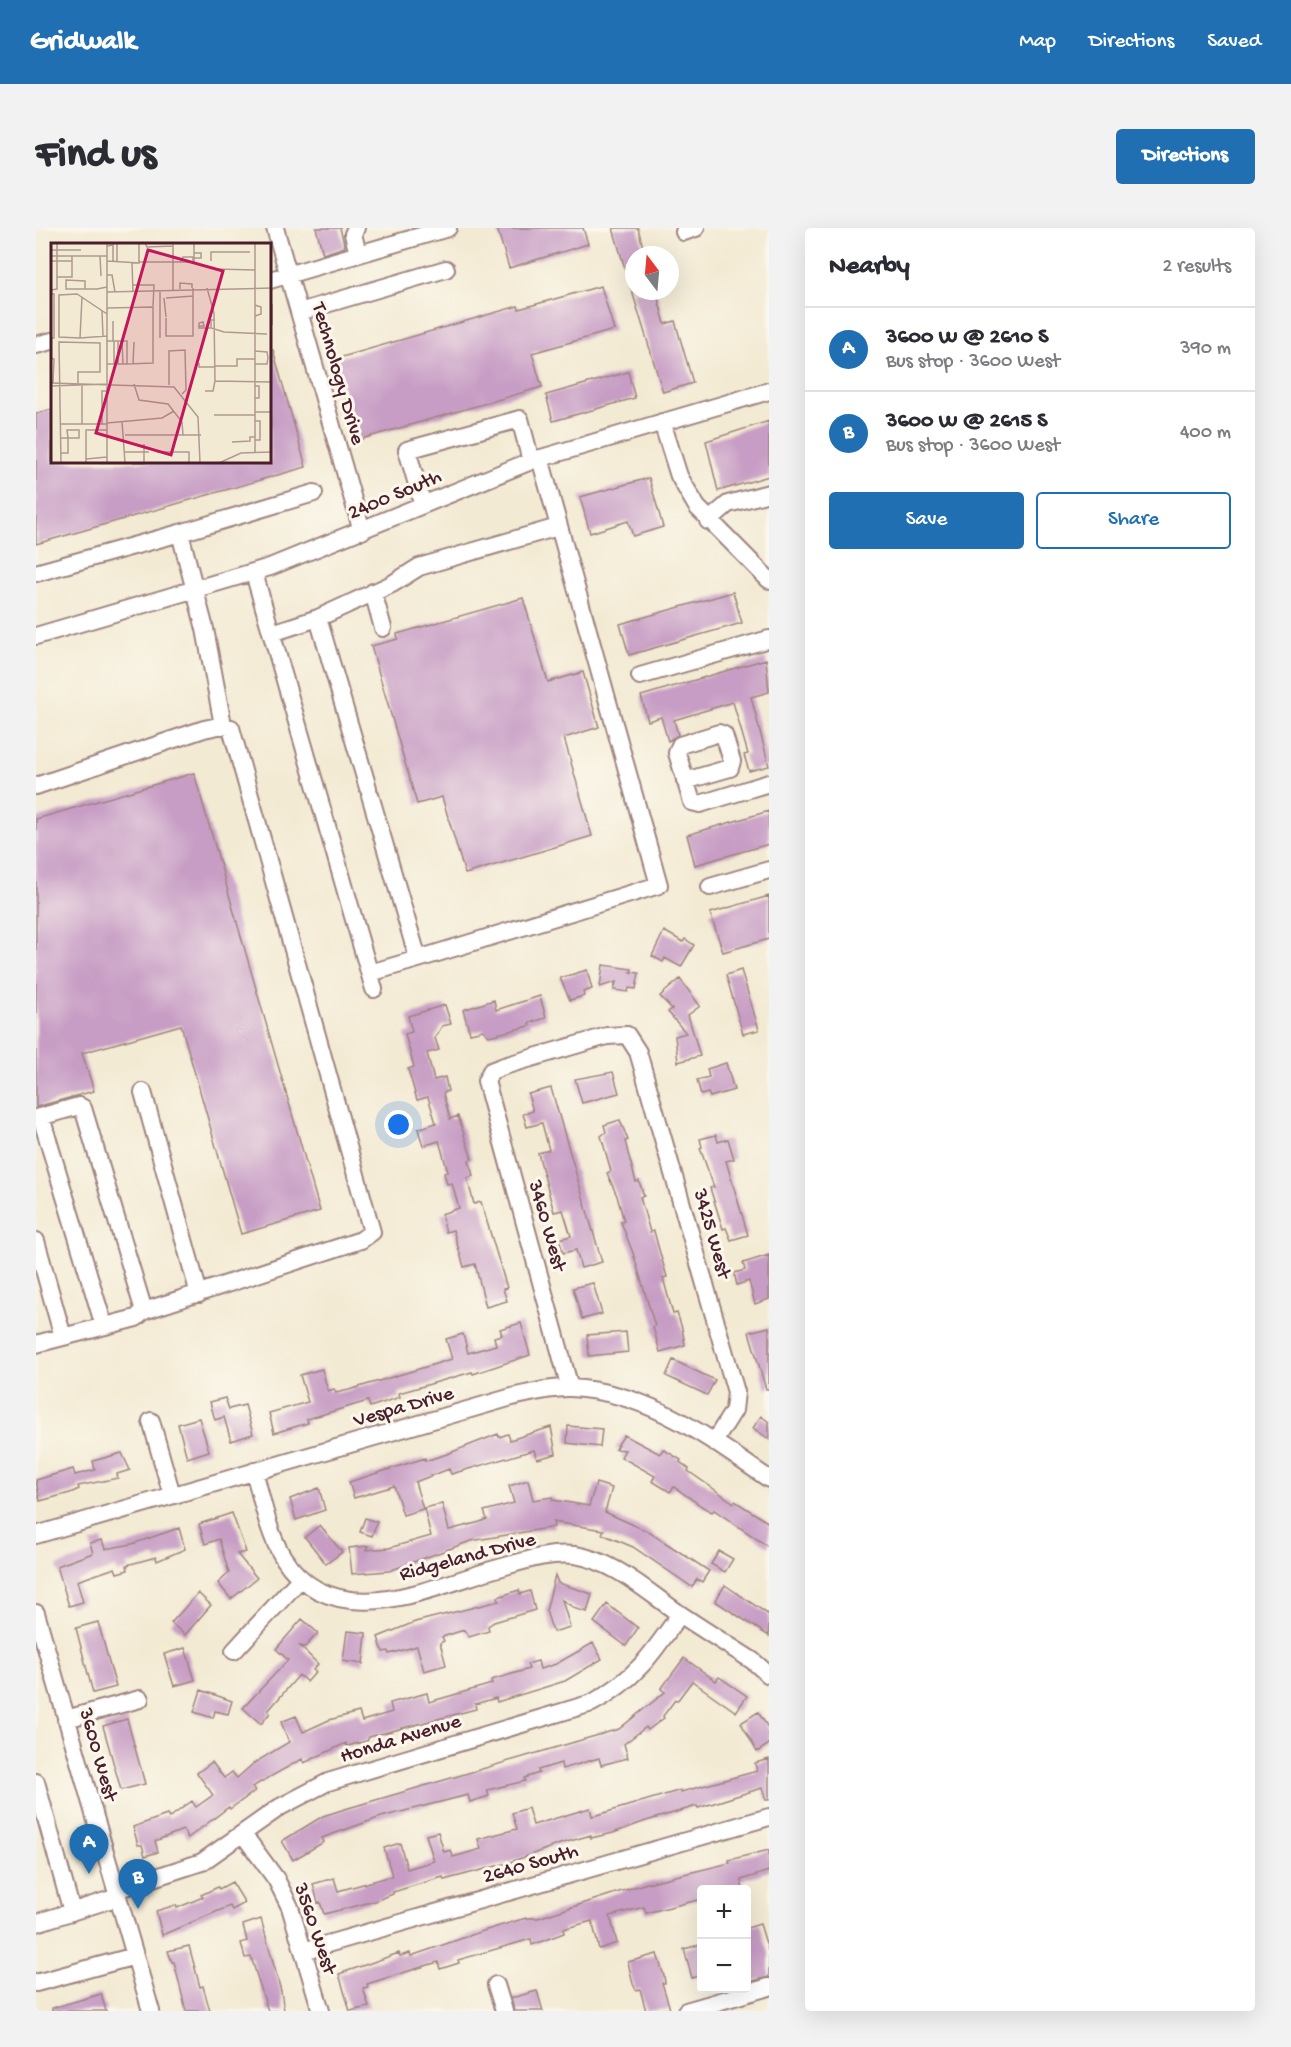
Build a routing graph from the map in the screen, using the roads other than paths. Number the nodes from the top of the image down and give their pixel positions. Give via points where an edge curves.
1 (275, 228) edge
2 (356, 228) edge
3 (448, 228) edge
4 (358, 254) junction
5 (446, 269) dead end
6 (288, 275) junction
7 (272, 279) edge
8 (299, 312) junction
9 (51, 340) edge
10 (36, 345) edge
11 (769, 391) edge
12 (662, 422) junction
13 (535, 459) junction
14 (769, 493) edge
15 (314, 494) dead end
16 (423, 505) junction
17 (708, 520) junction
18 (558, 527) junction
19 (362, 531) junction
20 (180, 533) junction
21 (36, 573) edge
22 (254, 573) junction
23 (769, 580) edge
24 (195, 591) junction
25 (373, 592) junction
26 (318, 618) junction
27 (383, 628) dead end
28 (272, 633) junction
29 (36, 636) edge
30 (769, 639) edge
31 (640, 676) dead end
32 (223, 725) junction
33 (685, 781) dead end
34 (769, 783) edge
35 (36, 786) edge
36 (769, 870) edge
37 (710, 887) dead end
38 (418, 959) junction
39 (627, 1035) joint
40 (143, 1092) dead end
41 (38, 1117) edge
42 (36, 1241) edge
43 (199, 1294) junction
44 (144, 1311) junction
45 (104, 1326) junction
46 (63, 1337) junction
47 (36, 1344) edge
48 (570, 1388) junction
49 (151, 1421) dead end
50 (714, 1442) junction
51 (255, 1472) junction
52 (769, 1479) edge
53 (172, 1495) junction
54 (36, 1535) edge
55 (301, 1578) junction
56 (36, 1613) edge
57 (680, 1614) junction
58 (234, 1651) dead end
59 (769, 1675) edge
60 (140, 1699) dead end
61 (66, 1719) junction
62 (36, 1782) edge
63 (769, 1817) edge
64 (243, 1834) junction
65 (117, 1894) junction
66 (72, 1912) junction
67 (36, 1923) edge
68 (303, 1951) junction
69 (135, 1956) junction
70 (36, 1983) edge
71 (496, 1985) dead end
72 (769, 1987) edge
73 (690, 2010) edge
74 (151, 2011) edge
75 (321, 2011) edge
76 (504, 2011) edge

1 - 6 street, Technology Drive
2 - 4 street via 353,234
3 - 4 street
4 - 6 street
5 - 8 street
6 - 7 street
6 - 8 street, Technology Drive
8 - 19 street, Technology Drive
9 - 10 street
11 - 12 street, 2400 South
12 - 13 street, 2400 South
12 - 17 street via 679,476
13 - 16 street, 2400 South
13 - 16 street via 520,418 407,450
13 - 18 street
14 - 17 street via 728,504
15 - 20 street
16 - 19 street, 2400 South
17 - 23 street
18 - 25 street via 419,567
18 - 38 street via 659,885
19 - 22 street, 2400 South
20 - 21 street
20 - 24 street
22 - 24 street, 2400 South
22 - 28 street
24 - 29 street, 2400 South
24 - 32 street
25 - 26 street
25 - 27 street
26 - 28 street
26 - 38 street
28 - 38 street via 372,981
30 - 31 street
32 - 35 street
32 - 43 street via 231,728 372,1232 361,1240
33 - 34 street via 692,802 700,804
36 - 37 street
39 - 48 street, 3460 West via 607,1036 504,1066 488,1075 488,1093
39 - 50 street, 3425 West via 638,1052 736,1392 734,1410
40 - 43 street
41 - 44 street via 83,1108
41 - 45 street
42 - 46 street
43 - 44 street
44 - 45 street via 136,1318
45 - 46 street
46 - 47 street
48 - 50 street, Vespa Drive via 642,1402 679,1419
48 - 51 street, Vespa Drive via 512,1397
49 - 53 street
50 - 52 street, Vespa Drive
51 - 53 street, Vespa Drive
51 - 55 street, Ridgeland Drive via 276,1542
53 - 54 street, Vespa Drive
55 - 57 street, Ridgeland Drive via 331,1596 376,1602 532,1558 560,1554 612,1567
55 - 58 street
56 - 61 street, 3600 West
57 - 59 street, Ridgeland Drive
57 - 64 street, Honda Avenue via 639,1671 592,1703 328,1782 280,1807
60 - 61 street
61 - 65 street, 3600 West
62 - 66 street
63 - 68 street, 2640 South
64 - 65 street, Honda Avenue via 194,1866
64 - 68 street, 3560 West via 283,1892
65 - 66 street, Honda Avenue
65 - 69 street, 3600 West
66 - 67 street, Honda Avenue
68 - 75 street, 3560 West
69 - 70 street
69 - 74 street, 3600 West
71 - 76 street
72 - 73 street

